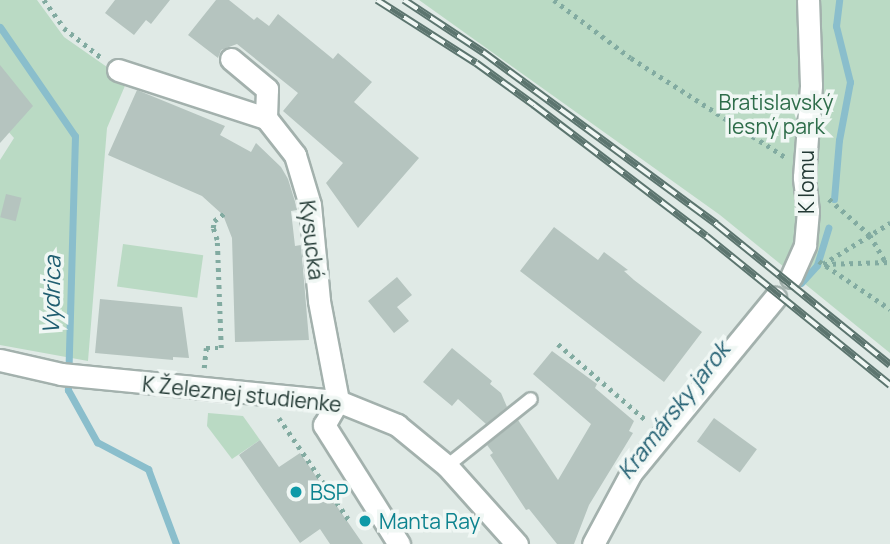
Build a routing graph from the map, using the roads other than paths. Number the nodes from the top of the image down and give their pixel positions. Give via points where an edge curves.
1 (808, 0) edge
2 (231, 59) dead end
3 (118, 70) road end
4 (266, 118) junction
5 (791, 277) dead end
6 (775, 298) dead end
7 (0, 360) edge
8 (531, 399) dead end
9 (338, 401) junction
10 (447, 466) junction
11 (399, 544) edge
12 (517, 544) edge
13 (593, 544) edge

1 - 5 street, K lomu via 811,85 804,177 808,211 805,245
2 - 4 street via 267,89
3 - 4 street
4 - 9 street, Kysucká via 295,155 310,205 319,301
6 - 13 street via 631,473
7 - 9 street, K Železnej studienke via 101,379
8 - 10 lane
9 - 10 street, K Železnej studienke via 397,425
9 - 11 street via 324,425
10 - 12 street, K Železnej studienke

